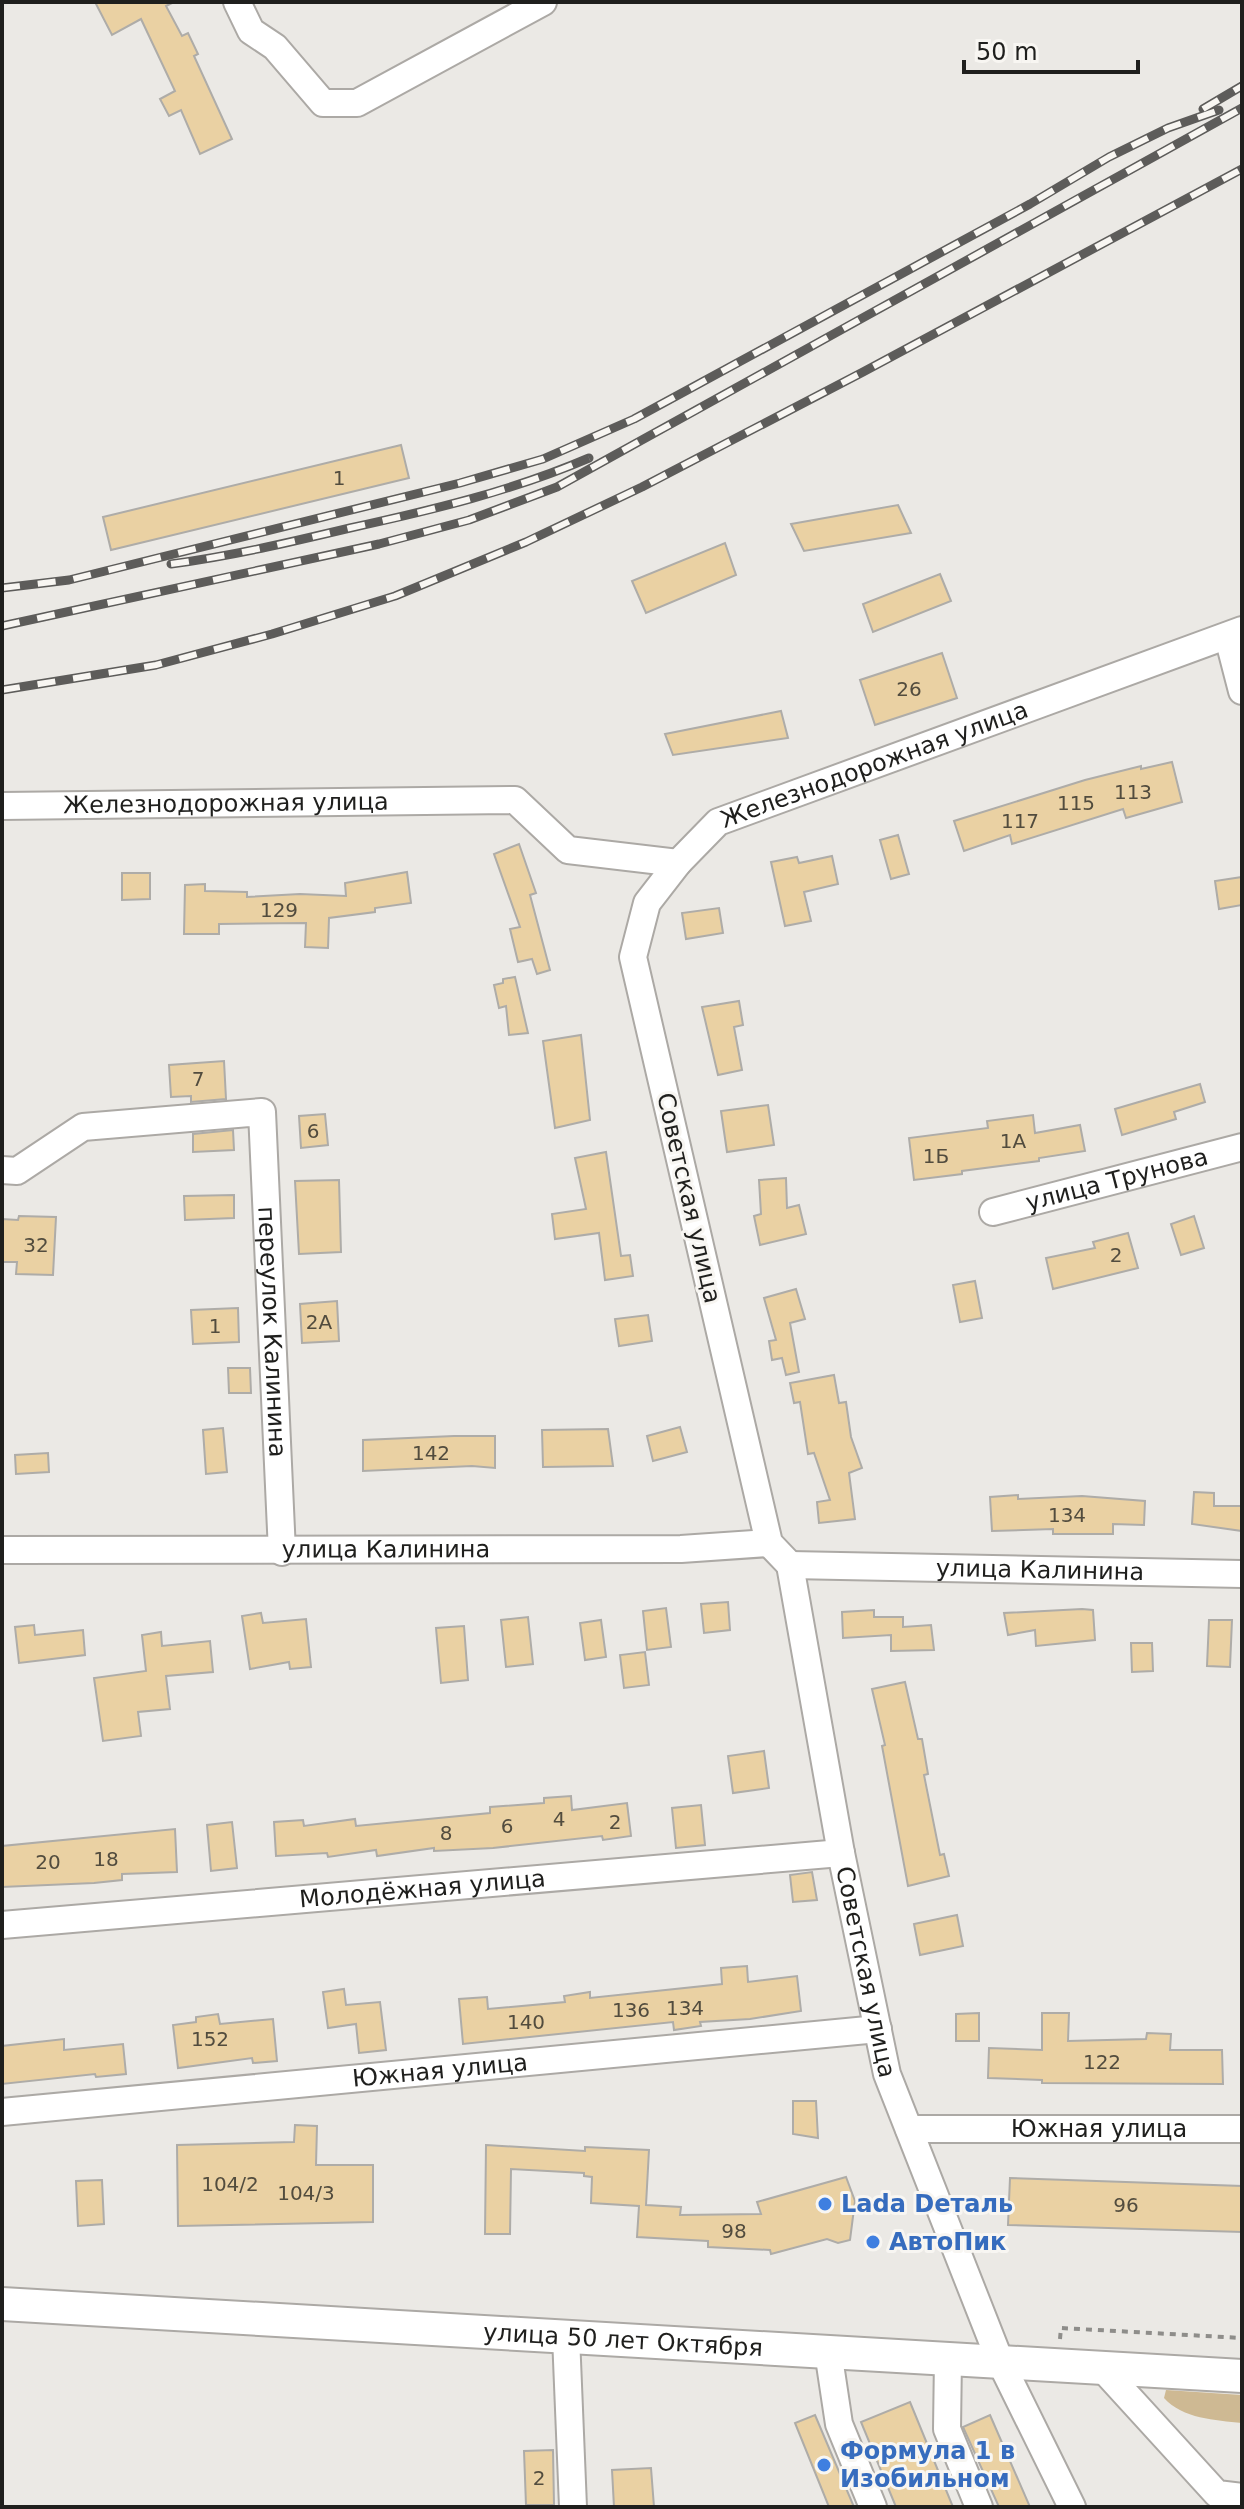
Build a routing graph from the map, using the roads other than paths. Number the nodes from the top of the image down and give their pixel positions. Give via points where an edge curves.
1 (237, 2) edge
2 (543, 2) edge
3 (1235, 634) edge
4 (1242, 691) edge
5 (2, 806) edge
6 (678, 863) junction
7 (1242, 1147) edge
8 (2, 1170) edge
9 (993, 1212) dead end
10 (769, 1543) junction
11 (2, 1550) edge
12 (282, 1552) junction
13 (790, 1565) junction
14 (1242, 1574) edge
15 (841, 1853) junction
16 (2, 1925) edge
17 (878, 2029) junction
18 (2, 2112) edge
19 (909, 2129) junction
20 (1242, 2129) edge
21 (2, 2304) edge
22 (566, 2336) junction
23 (828, 2351) junction
24 (948, 2358) junction
25 (1000, 2361) junction
26 (1102, 2368) junction
27 (1242, 2376) edge
28 (1242, 2497) edge
29 (573, 2507) edge
30 (873, 2507) edge
31 (979, 2507) edge
32 (1072, 2507) edge

1 - 2 street via 251,31 275,47 323,103 357,103
3 - 4 street
3 - 6 street, Железнодорожная улица via 718,822
5 - 6 street, Железнодорожная улица via 515,800 568,850
6 - 10 street, Советская улица via 647,903 633,957
7 - 9 street, улица Трунова
8 - 12 street, переулок Калинина via 17,1171 83,1127 262,1112
10 - 12 street, улица Калинина via 681,1549
10 - 13 street
11 - 12 street, улица Калинина
13 - 14 street, улица Калинина
13 - 15 street, Советская улица
15 - 16 street, Молодёжная улица
15 - 17 street, Советская улица
17 - 18 street, Южная улица
17 - 19 street, Советская улица via 887,2074
19 - 20 street, Южная улица
19 - 25 street, Советская улица
21 - 22 main road, улица 50 лет Октября
22 - 23 main road, улица 50 лет Октября
22 - 29 street
23 - 24 main road, улица 50 лет Октября
23 - 30 street via 839,2424
24 - 25 main road, улица 50 лет Октября
24 - 31 street via 947,2429
25 - 26 main road, улица 50 лет Октября
25 - 32 street, Советская улица
26 - 27 main road, улица 50 лет Октября
26 - 28 street via 1217,2494

